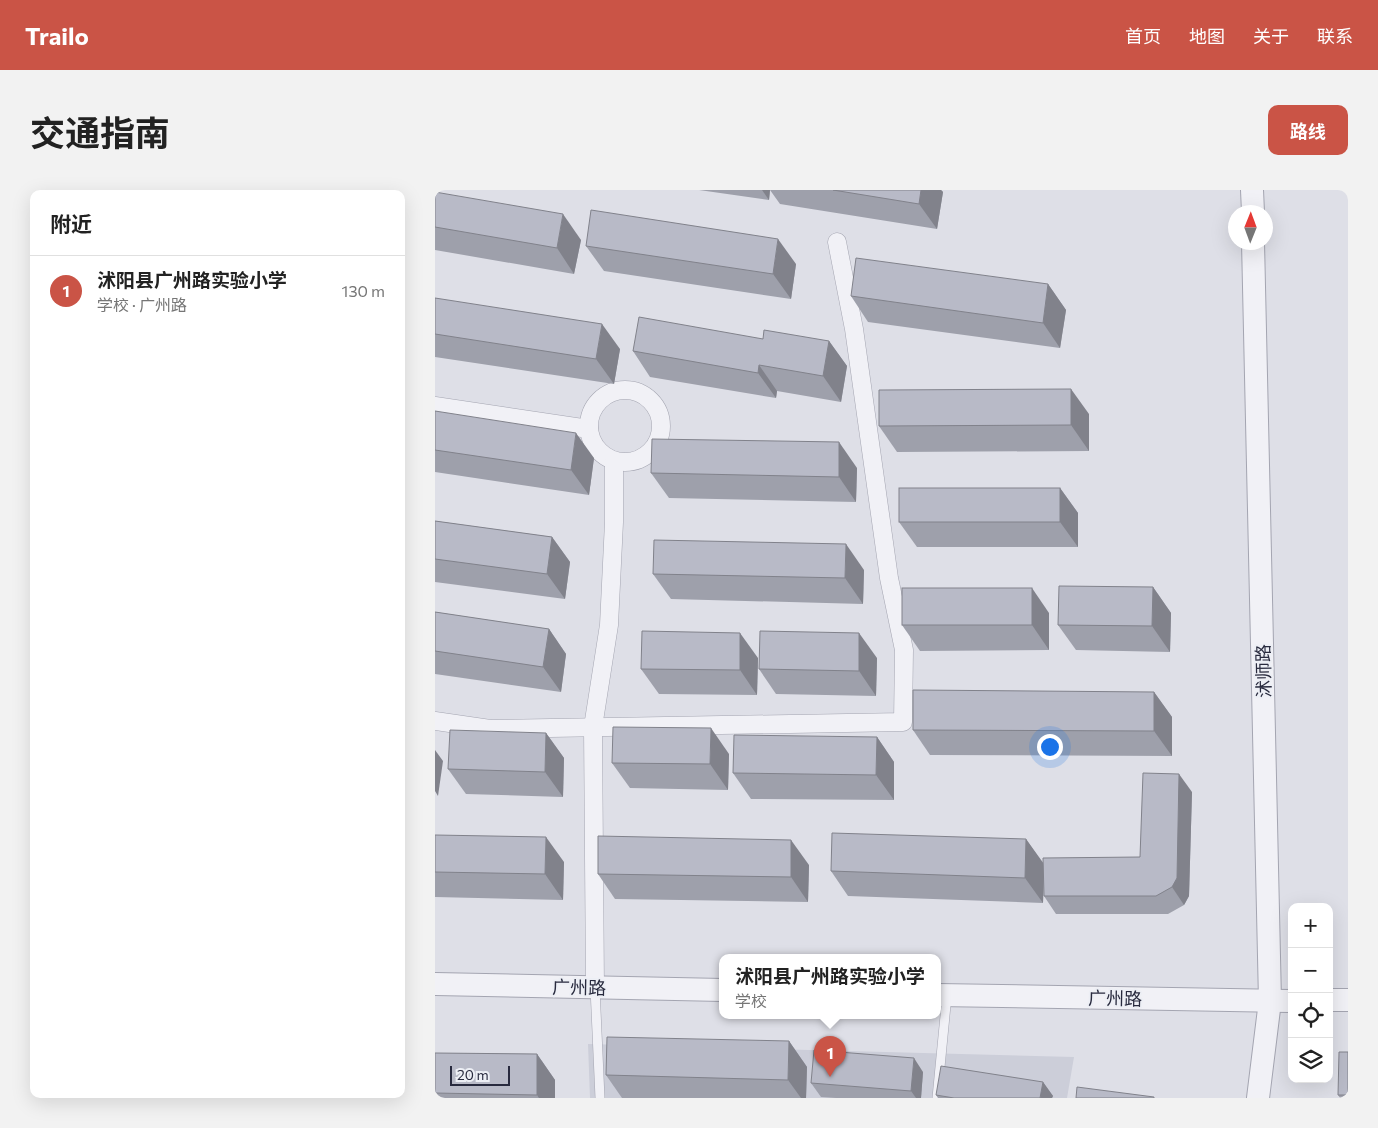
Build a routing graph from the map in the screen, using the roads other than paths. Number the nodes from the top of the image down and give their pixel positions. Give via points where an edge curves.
1 (1252, 190) edge
2 (1253, 205) edge
3 (837, 242) dead end
4 (1253, 250) edge
5 (435, 406) edge
6 (589, 430) junction
7 (614, 461) junction
8 (435, 721) edge
9 (593, 727) junction
10 (435, 984) edge
11 (595, 988) junction
12 (719, 990) edge
13 (942, 995) edge
14 (1333, 1000) edge
15 (1348, 1000) edge
16 (1281, 1001) edge
17 (941, 1016) edge
18 (941, 1019) edge
19 (600, 1098) edge
20 (937, 1098) edge
21 (1257, 1098) edge

1 - 2 street
3 - 9 street via 855,330 889,578 904,650 903,722
4 - 16 street, 沭师路
5 - 6 street
6 - 7 street via 596,449
6 - 7 street via 590,417 603,397 627,390 649,399 661,420 657,444 639,460
7 - 9 street via 609,625
8 - 9 street via 490,729
9 - 11 street
10 - 11 street, 广州路
11 - 12 street, 广州路
11 - 19 lane
13 - 16 street, 广州路
13 - 17 lane
14 - 15 street
16 - 21 street, 沭师路
18 - 20 lane

